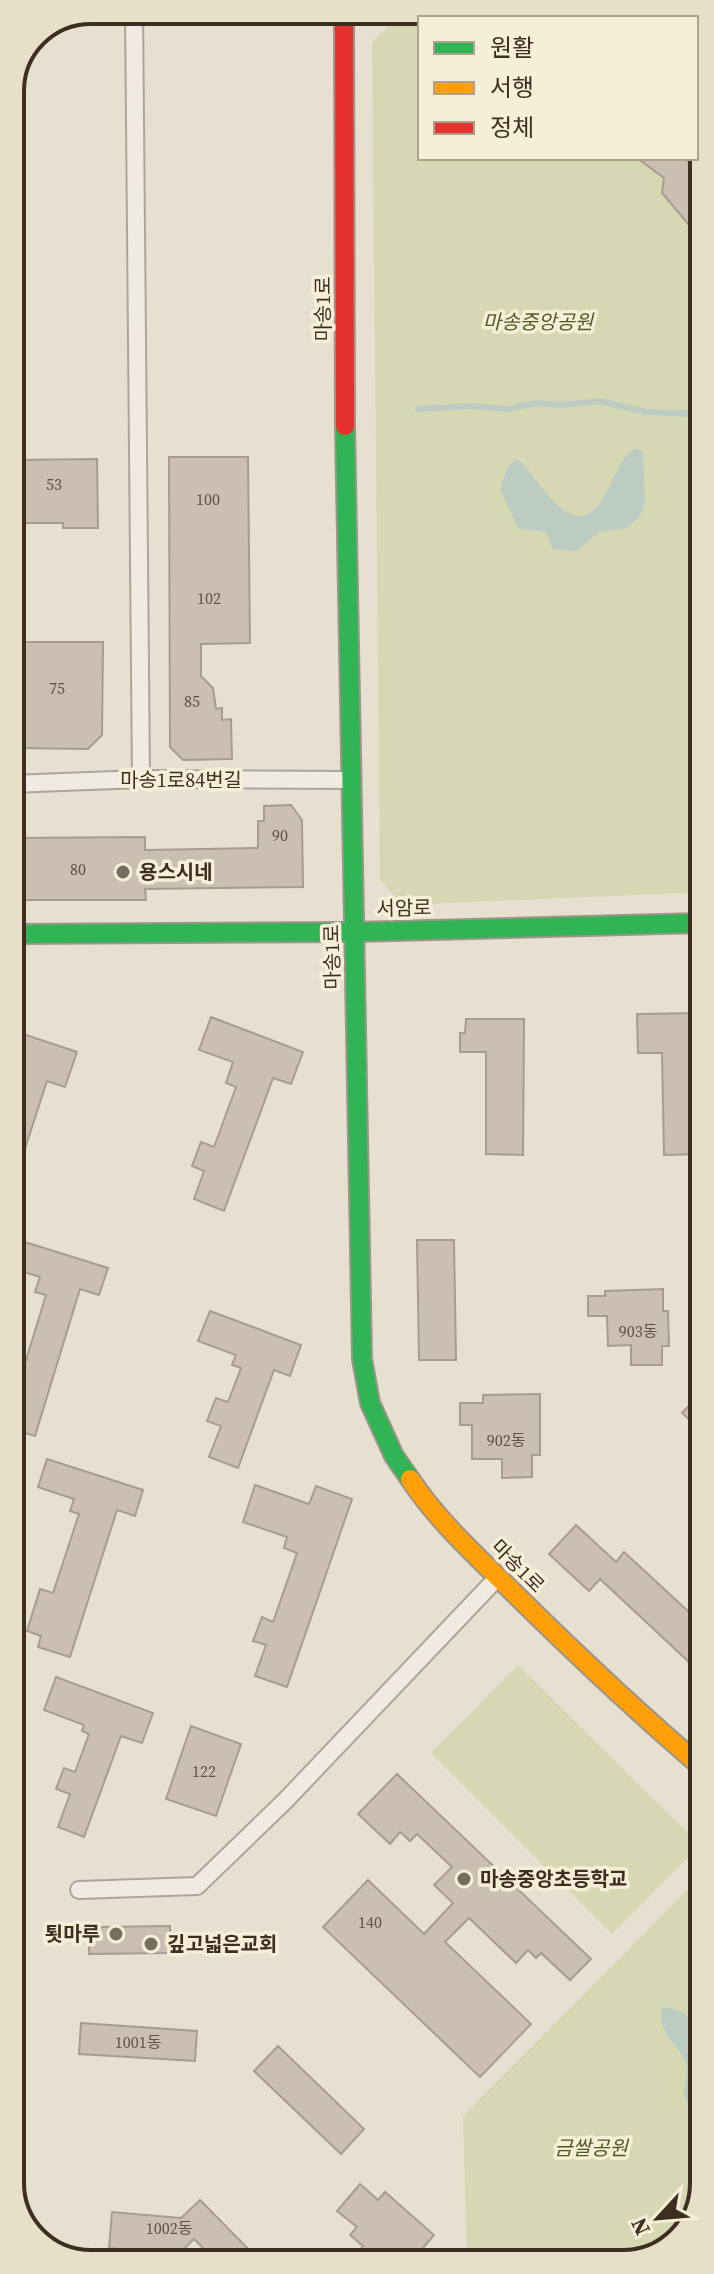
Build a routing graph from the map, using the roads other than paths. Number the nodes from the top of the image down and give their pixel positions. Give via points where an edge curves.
1 (134, 24) edge
2 (344, 24) edge
3 (141, 779) junction
4 (350, 780) junction
5 (24, 784) edge
6 (690, 923) edge
7 (354, 932) junction
8 (24, 934) edge
9 (498, 1577) junction
10 (690, 1757) edge
11 (79, 1890) dead end

1 - 3 street
2 - 4 street, 마송1로
3 - 4 street, 마송1로84번길
3 - 5 street, 마송1로84번길
4 - 7 street, 마송1로
6 - 7 street, 서암로
7 - 8 street, 서암로
7 - 9 street, 마송1로 via 362,1359 370,1403 394,1456 422,1498
9 - 10 street, 마송1로
9 - 11 street via 197,1886

